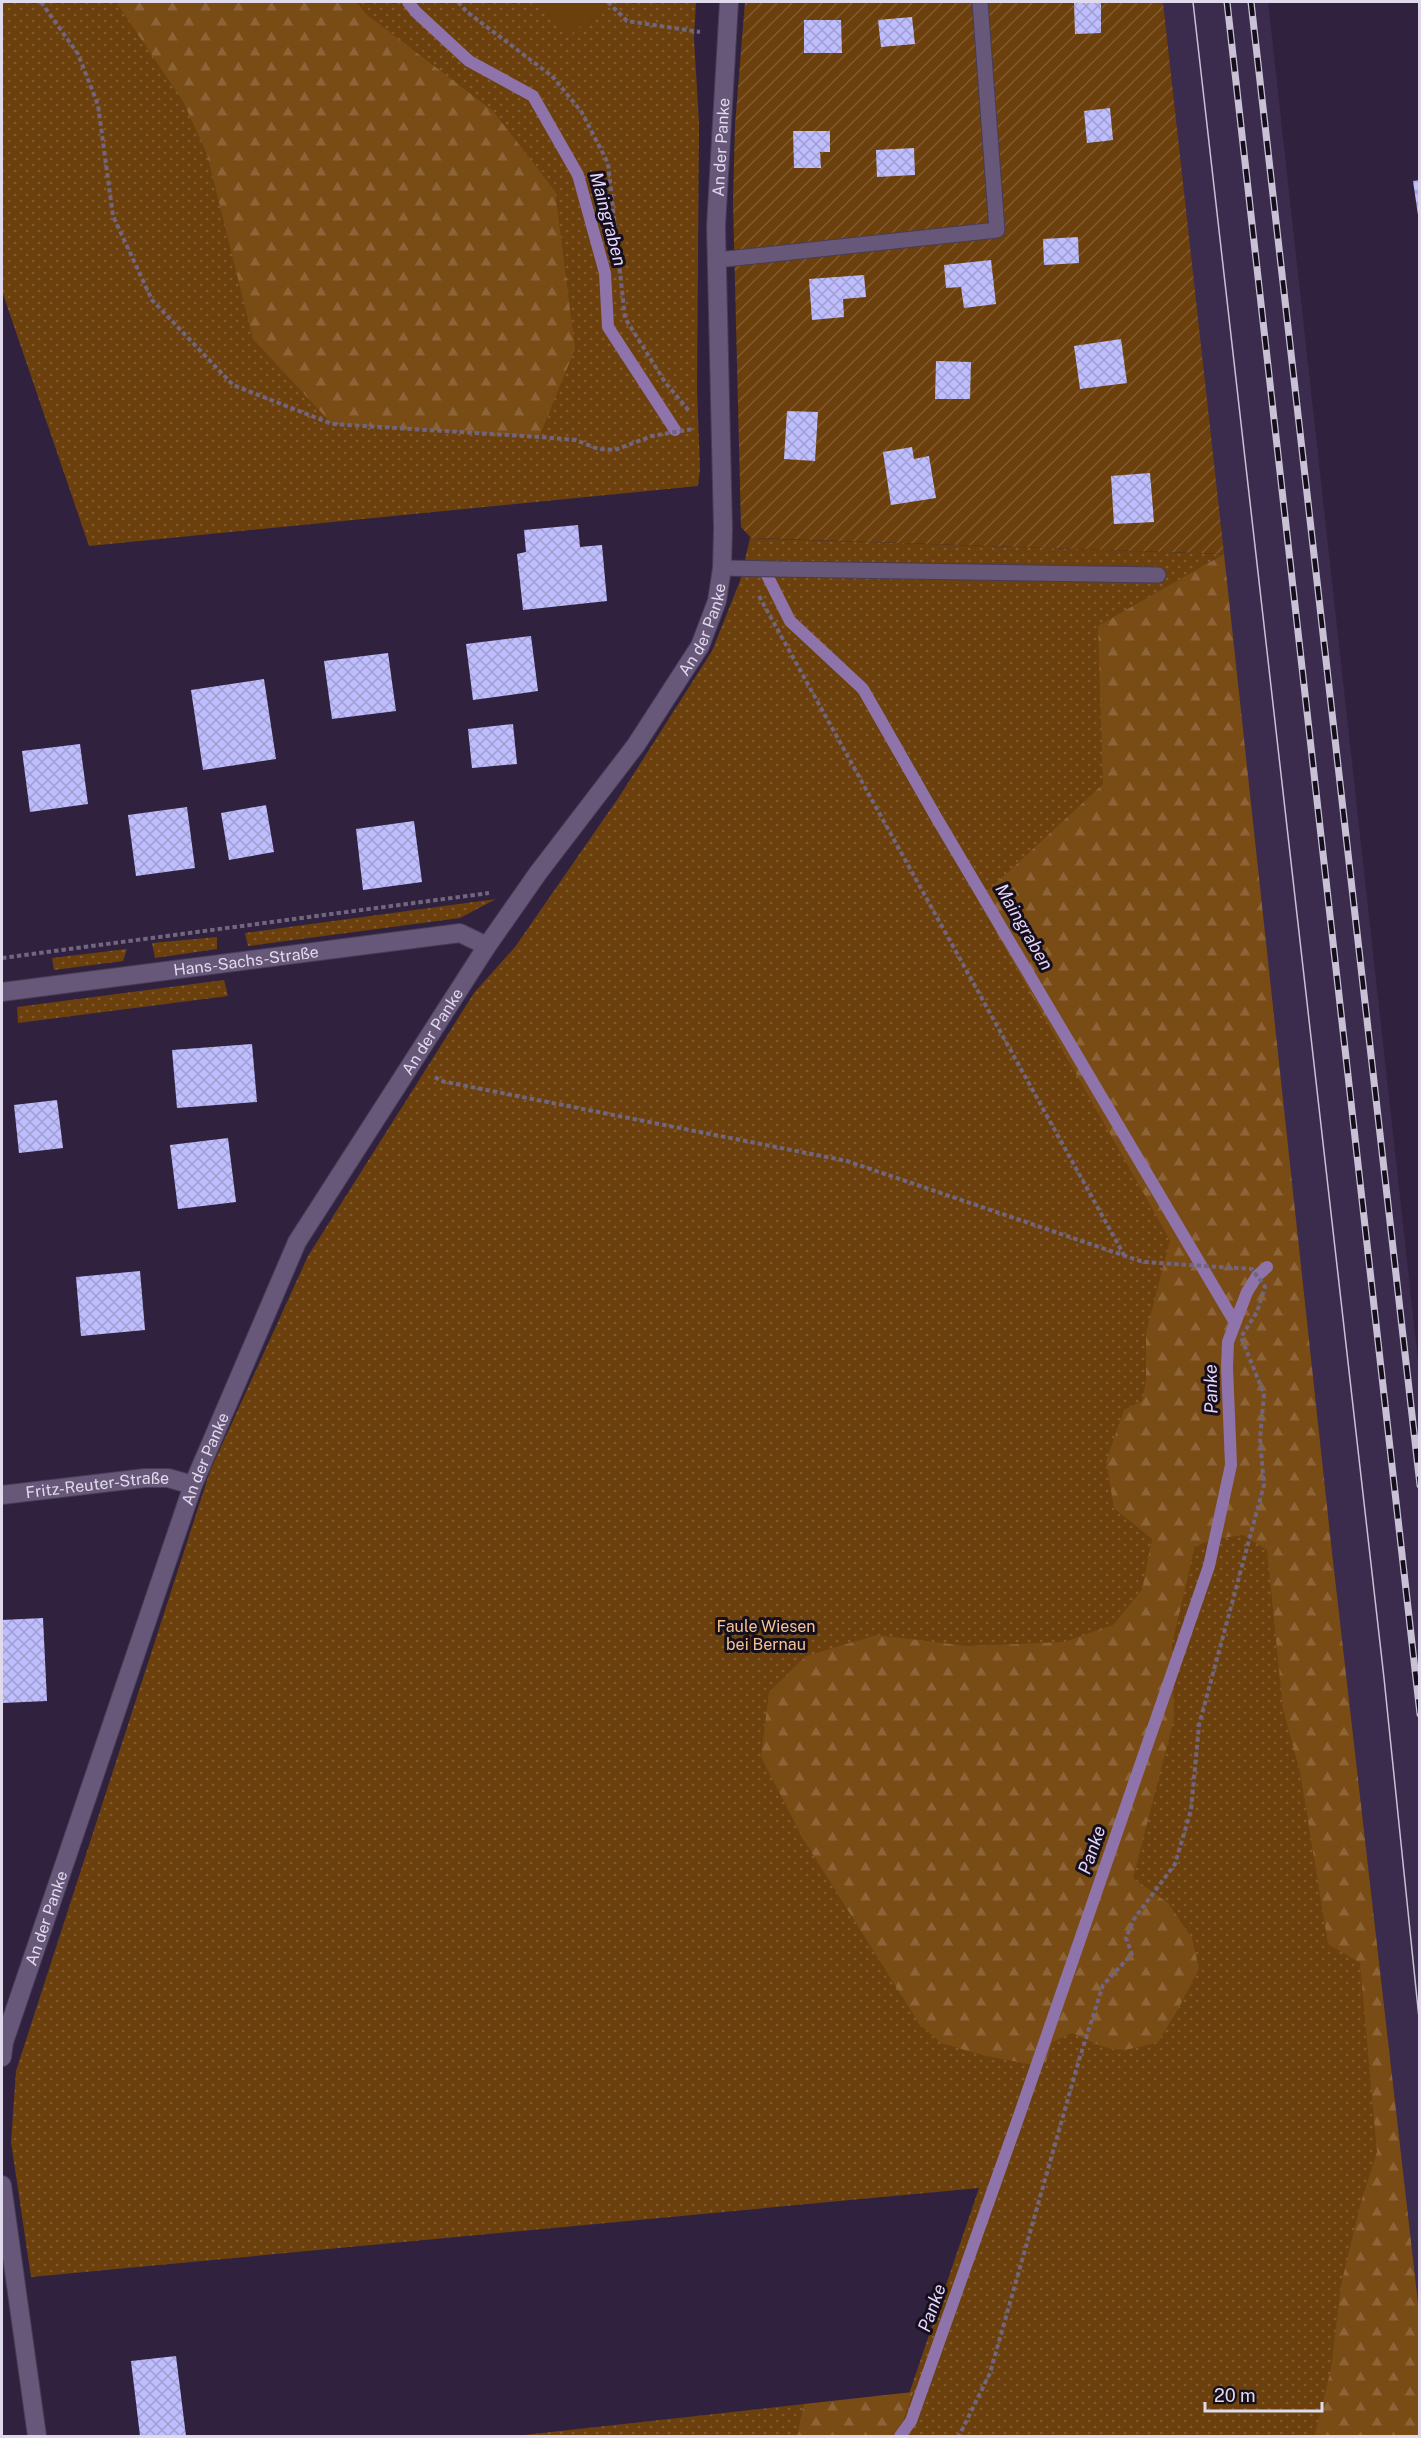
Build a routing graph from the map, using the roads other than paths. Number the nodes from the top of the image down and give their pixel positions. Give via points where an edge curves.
1 (729, 2) edge
2 (980, 2) edge
3 (717, 260) junction
4 (722, 568) junction
5 (1158, 575) dead end
6 (487, 946) junction
7 (2, 992) edge
8 (193, 1485) junction
9 (2, 1495) edge
10 (2, 2057) edge
11 (2, 2185) edge
12 (37, 2436) edge

1 - 3 street, An der Panke
2 - 3 lane via 997,230
3 - 4 street, An der Panke
4 - 5 lane
4 - 6 street, An der Panke via 717,601 700,646 636,745
6 - 7 street, Hans-Sachs-Straße via 460,933
6 - 8 street, An der Panke via 297,1242
8 - 9 street, Fritz-Reuter-Straße via 168,1478 145,1478
8 - 10 street, An der Panke
11 - 12 street

